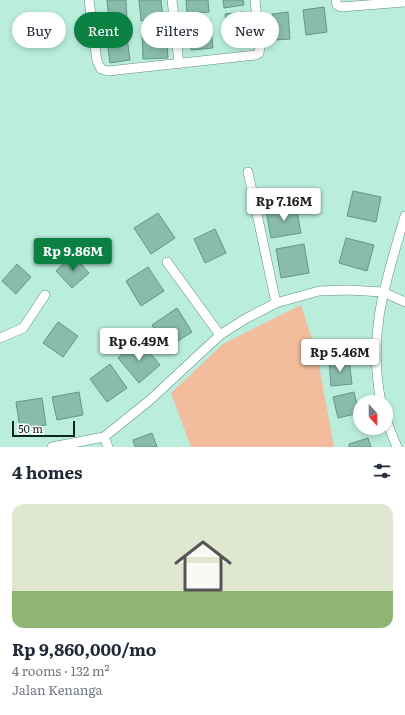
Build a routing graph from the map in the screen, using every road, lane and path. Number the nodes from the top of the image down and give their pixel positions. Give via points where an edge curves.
1 (90, 0) edge
2 (172, 0) edge
3 (255, 0) edge
4 (336, 0) edge
5 (405, 2) edge
6 (179, 64) junction
7 (248, 172) dead end
8 (405, 216) edge
9 (167, 262) dead end
10 (382, 292) junction
11 (45, 295) dead end
12 (405, 302) edge
13 (276, 303) junction
14 (220, 335) junction
15 (0, 338) edge
16 (380, 395) edge
17 (392, 435) edge
18 (104, 437) junction
19 (52, 447) edge
20 (108, 447) edge
21 (397, 447) edge

1 - 6 street via 97,61 101,69 108,71
2 - 6 street
3 - 6 street via 259,53 252,56
4 - 5 street via 341,7
7 - 13 street
8 - 10 street
9 - 14 street
10 - 12 street
10 - 13 street via 319,291
10 - 16 street via 376,333 376,376
11 - 15 street via 22,328
13 - 14 street
14 - 18 street via 150,400
17 - 21 street
18 - 19 street
18 - 20 street

